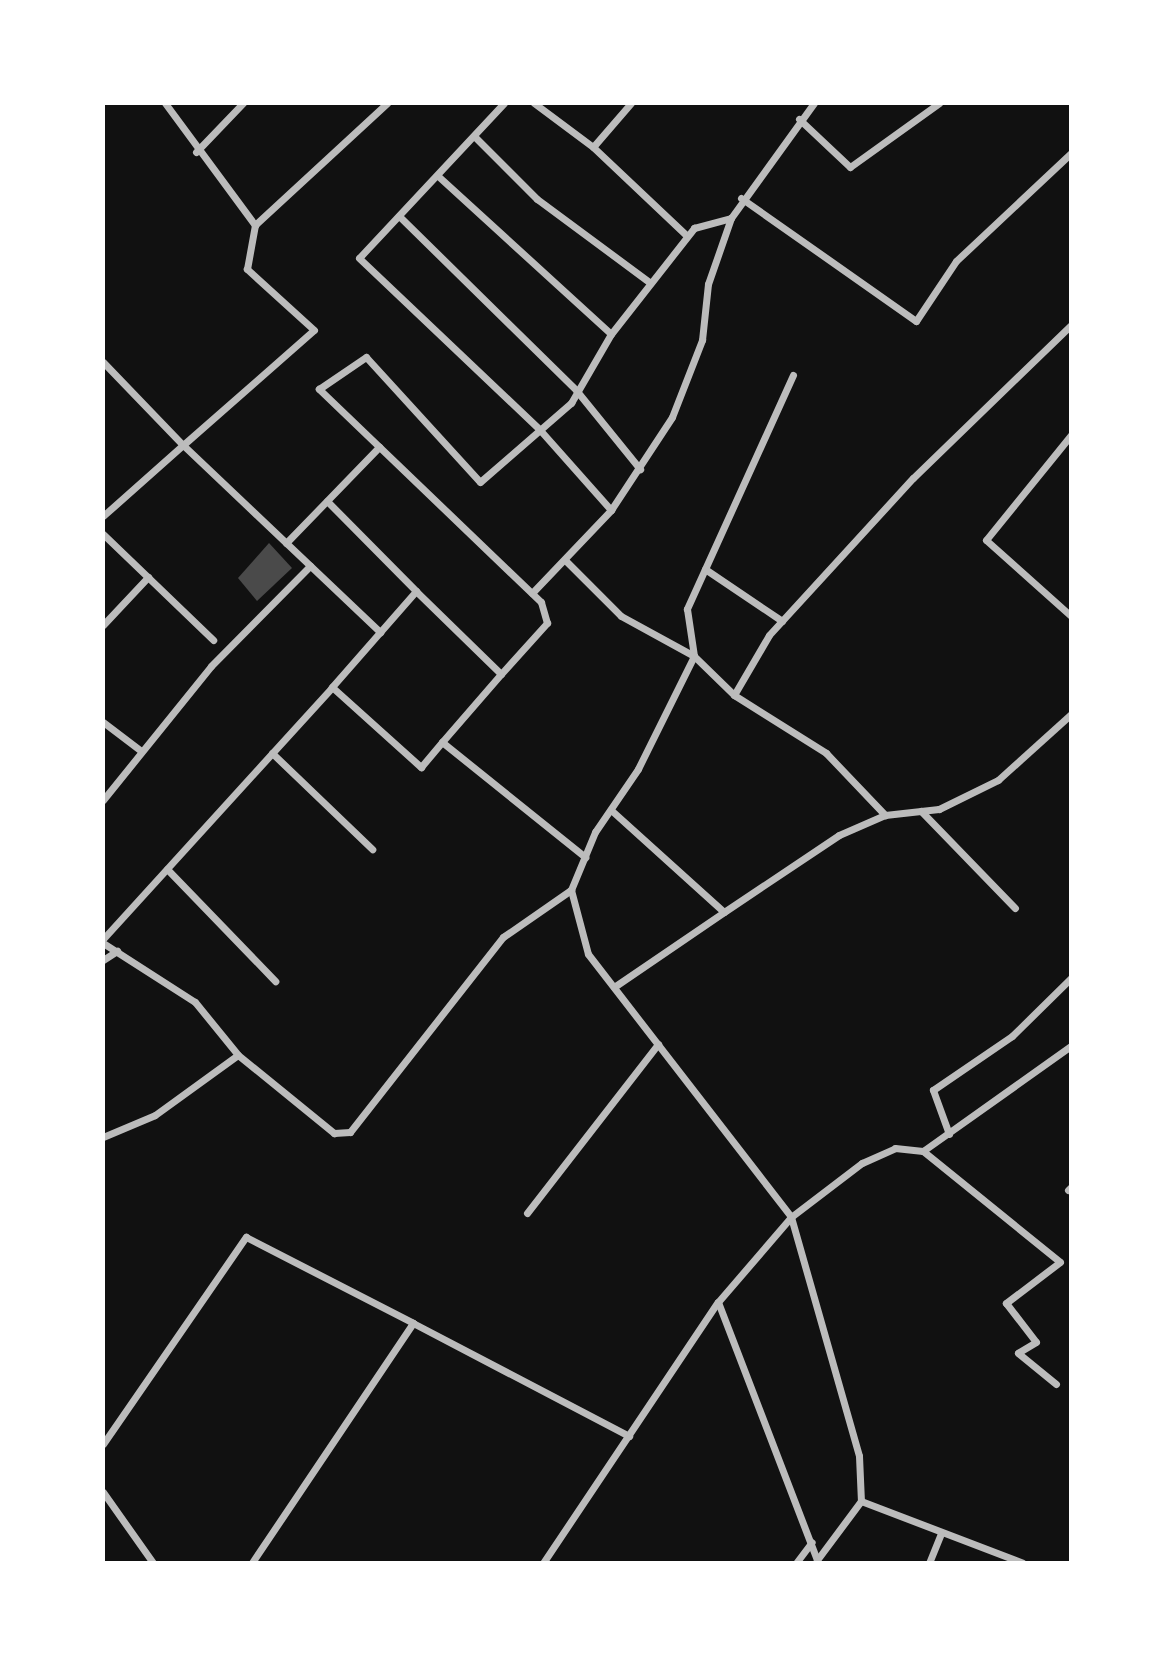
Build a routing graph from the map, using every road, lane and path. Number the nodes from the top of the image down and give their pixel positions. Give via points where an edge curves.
1 (166, 103) edge
2 (243, 103) edge
3 (387, 103) edge
4 (504, 103) edge
5 (534, 103) edge
6 (631, 103) edge
7 (939, 103) edge
8 (813, 104) edge
9 (799, 119) junction
10 (474, 136) junction
11 (593, 147) junction
12 (197, 152) junction
13 (1071, 153) edge
14 (438, 176) junction
15 (741, 198) junction
16 (399, 216) junction
17 (731, 218) junction
18 (255, 225) junction
19 (687, 236) junction
20 (648, 281) junction
21 (1071, 325) edge
22 (611, 334) junction
23 (103, 362) edge
24 (793, 375) dead end
25 (576, 390) junction
26 (540, 430) junction
27 (1071, 435) edge
28 (183, 445) junction
29 (379, 446) junction
30 (640, 469) junction
31 (327, 501) junction
32 (611, 510) junction
33 (103, 516) edge
34 (103, 534) edge
35 (286, 543) junction
36 (565, 560) junction
37 (310, 566) junction
38 (705, 569) junction
39 (148, 577) junction
40 (416, 591) junction
41 (532, 593) junction
42 (1071, 616) edge
43 (782, 621) junction
44 (103, 625) edge
45 (380, 632) junction
46 (213, 640) dead end
47 (694, 656) junction
48 (501, 674) junction
49 (332, 687) junction
50 (734, 695) junction
51 (1071, 714) edge
52 (103, 722) edge
53 (442, 741) junction
54 (141, 751) junction
55 (272, 753) junction
56 (103, 800) edge
57 (611, 810) junction
58 (921, 811) junction
59 (885, 815) junction
60 (372, 849) dead end
61 (585, 857) junction
62 (167, 869) junction
63 (571, 890) junction
64 (1015, 908) dead end
65 (724, 912) junction
66 (103, 941) edge
67 (117, 951) junction
68 (103, 960) edge
69 (1071, 978) edge
70 (275, 981) dead end
71 (614, 987) junction
72 (658, 1044) junction
73 (1071, 1046) edge
74 (238, 1055) junction
75 (949, 1134) junction
76 (103, 1137) edge
77 (923, 1151) junction
78 (527, 1213) dead end
79 (792, 1217) junction
80 (718, 1302) junction
81 (413, 1323) junction
82 (1056, 1384) dead end
83 (629, 1436) junction
84 (103, 1444) edge
85 (103, 1492) edge
86 (861, 1501) junction
87 (941, 1533) junction
88 (812, 1542) junction
89 (818, 1561) edge
90 (153, 1563) edge
91 (252, 1563) edge
92 (543, 1563) edge
93 (796, 1563) edge
94 (929, 1563) edge
95 (1023, 1563) edge

1 - 12 street
2 - 12 street
3 - 18 street
4 - 10 street
5 - 11 street
6 - 11 street
7 - 9 street via 850,167
8 - 9 street
9 - 15 street
10 - 14 street
10 - 20 street via 537,199
11 - 19 street
12 - 18 street
13 - 15 street via 956,261 916,321
14 - 16 street
14 - 22 street
15 - 17 street
16 - 25 street
16 - 26 street via 359,258
17 - 19 street
17 - 30 street via 712,265 702,340 685,393
18 - 28 street via 247,269 314,330
19 - 20 street
20 - 22 street
21 - 43 street via 913,478
22 - 25 street
23 - 28 street
24 - 38 street
25 - 26 street
25 - 30 street
26 - 29 street via 480,482 366,357 318,389
26 - 32 street
27 - 42 street via 986,540
28 - 33 street
28 - 35 street
29 - 31 street
29 - 41 street
30 - 32 street
31 - 35 street
31 - 40 street
32 - 36 street
34 - 39 street
35 - 37 street
36 - 41 street
36 - 47 street via 621,616
37 - 45 street
37 - 54 street via 211,666
38 - 43 street
38 - 47 street via 687,609
39 - 44 street
39 - 46 street
40 - 45 street
40 - 48 street
41 - 48 street via 547,623
43 - 50 street
45 - 49 street
47 - 50 street
47 - 57 street
48 - 53 street
49 - 53 street via 421,767
49 - 55 street
50 - 59 street via 826,753
51 - 58 street via 998,780 939,809
52 - 54 street
53 - 61 street
54 - 56 street
55 - 60 street
55 - 62 street
57 - 61 street
57 - 65 street
58 - 59 street
58 - 64 street
59 - 65 street via 839,835
61 - 63 street
62 - 66 street
62 - 70 street
63 - 71 street via 588,954
63 - 74 street via 503,937 350,1132 334,1133
65 - 71 street
66 - 67 street
67 - 68 street
67 - 74 street via 195,1002
69 - 75 street via 1012,1036 933,1090
71 - 72 street
72 - 78 street
72 - 79 street
73 - 75 street
74 - 76 street via 155,1115
75 - 77 street
77 - 79 street via 895,1148 862,1163
77 - 82 street via 1060,1262 1006,1303 1036,1342 1018,1353
79 - 80 street
79 - 86 street via 859,1456
80 - 83 street
80 - 88 street
81 - 83 street
81 - 84 street via 246,1237
81 - 91 street
83 - 92 street
85 - 90 street
86 - 87 street
86 - 89 street
87 - 94 street
87 - 95 street
88 - 89 street
88 - 93 street

